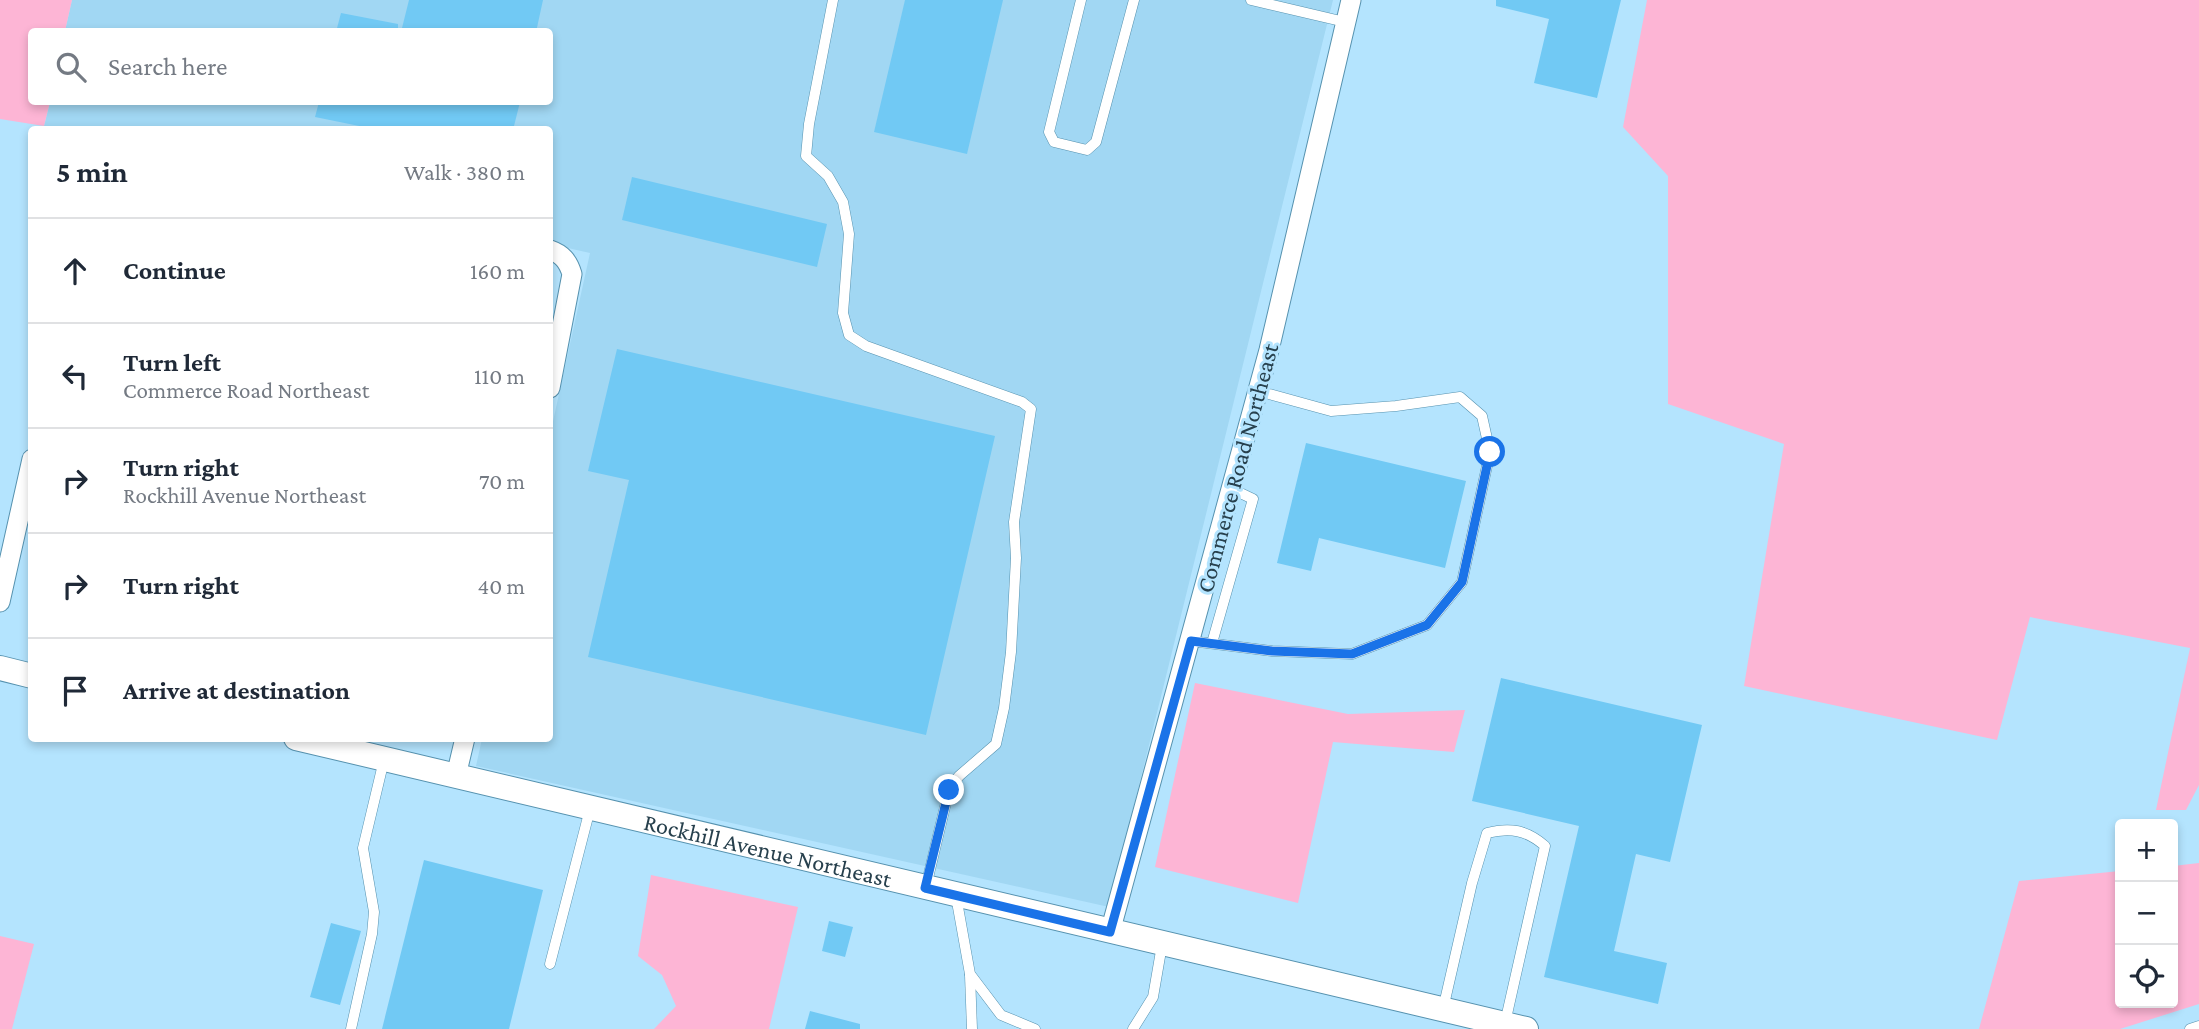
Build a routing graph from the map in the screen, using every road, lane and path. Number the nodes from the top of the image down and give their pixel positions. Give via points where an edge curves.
1 (833, 0) edge
2 (1082, 0) edge
3 (1134, 0) edge
4 (1251, 0) edge
5 (1351, 0) edge
6 (1345, 22) junction
7 (553, 252) edge
8 (553, 373) edge
9 (1258, 391) junction
10 (28, 476) edge
11 (1232, 489) junction
12 (0, 602) edge
13 (1191, 641) junction
14 (1212, 643) junction
15 (0, 668) edge
16 (28, 675) edge
17 (313, 742) edge
18 (464, 742) edge
19 (384, 759) junction
20 (456, 776) junction
21 (591, 808) junction
22 (925, 888) junction
23 (956, 895) junction
24 (1110, 932) junction
25 (1162, 944) junction
26 (550, 964) dead end
27 (970, 974) junction
28 (1443, 1010) junction
29 (1515, 1026) edge
30 (2199, 1026) edge
31 (351, 1029) edge
32 (972, 1029) edge
33 (1035, 1029) edge
34 (1133, 1029) edge
35 (2190, 1029) edge

1 - 22 lane via 806,156 828,176 843,202 849,234 843,313 849,335 866,346 1023,402 1031,409 1013,522 1016,558 1004,708 996,744 949,790
2 - 3 lane via 1049,132 1054,142 1087,150 1096,142
4 - 6 lane
5 - 6 street, Commerce Road Northeast
6 - 9 street, Commerce Road Northeast
7 - 8 street via 569,264 572,274
9 - 11 street, Commerce Road Northeast
9 - 14 lane via 1331,411 1461,397 1482,416 1490,452 1462,582 1427,625 1352,654
10 - 12 street
11 - 13 street, Commerce Road Northeast
11 - 14 lane via 1253,499
13 - 14 lane
13 - 24 street, Commerce Road Northeast
15 - 16 street
17 - 19 street, Rockhill Avenue Northeast
18 - 20 street
19 - 20 street, Rockhill Avenue Northeast
19 - 31 lane via 363,848 374,912
20 - 21 street, Rockhill Avenue Northeast
21 - 22 street, Rockhill Avenue Northeast
21 - 26 lane
22 - 23 street, Rockhill Avenue Northeast
23 - 24 street, Rockhill Avenue Northeast
23 - 27 lane
24 - 25 street, Rockhill Avenue Northeast
25 - 28 street, Rockhill Avenue Northeast
25 - 34 lane via 1153,997
27 - 32 lane
27 - 33 lane via 1001,1016
28 - 29 street, Rockhill Avenue Northeast
28 - 29 lane via 1487,833 1504,829 1533,835 1545,846
30 - 35 lane

